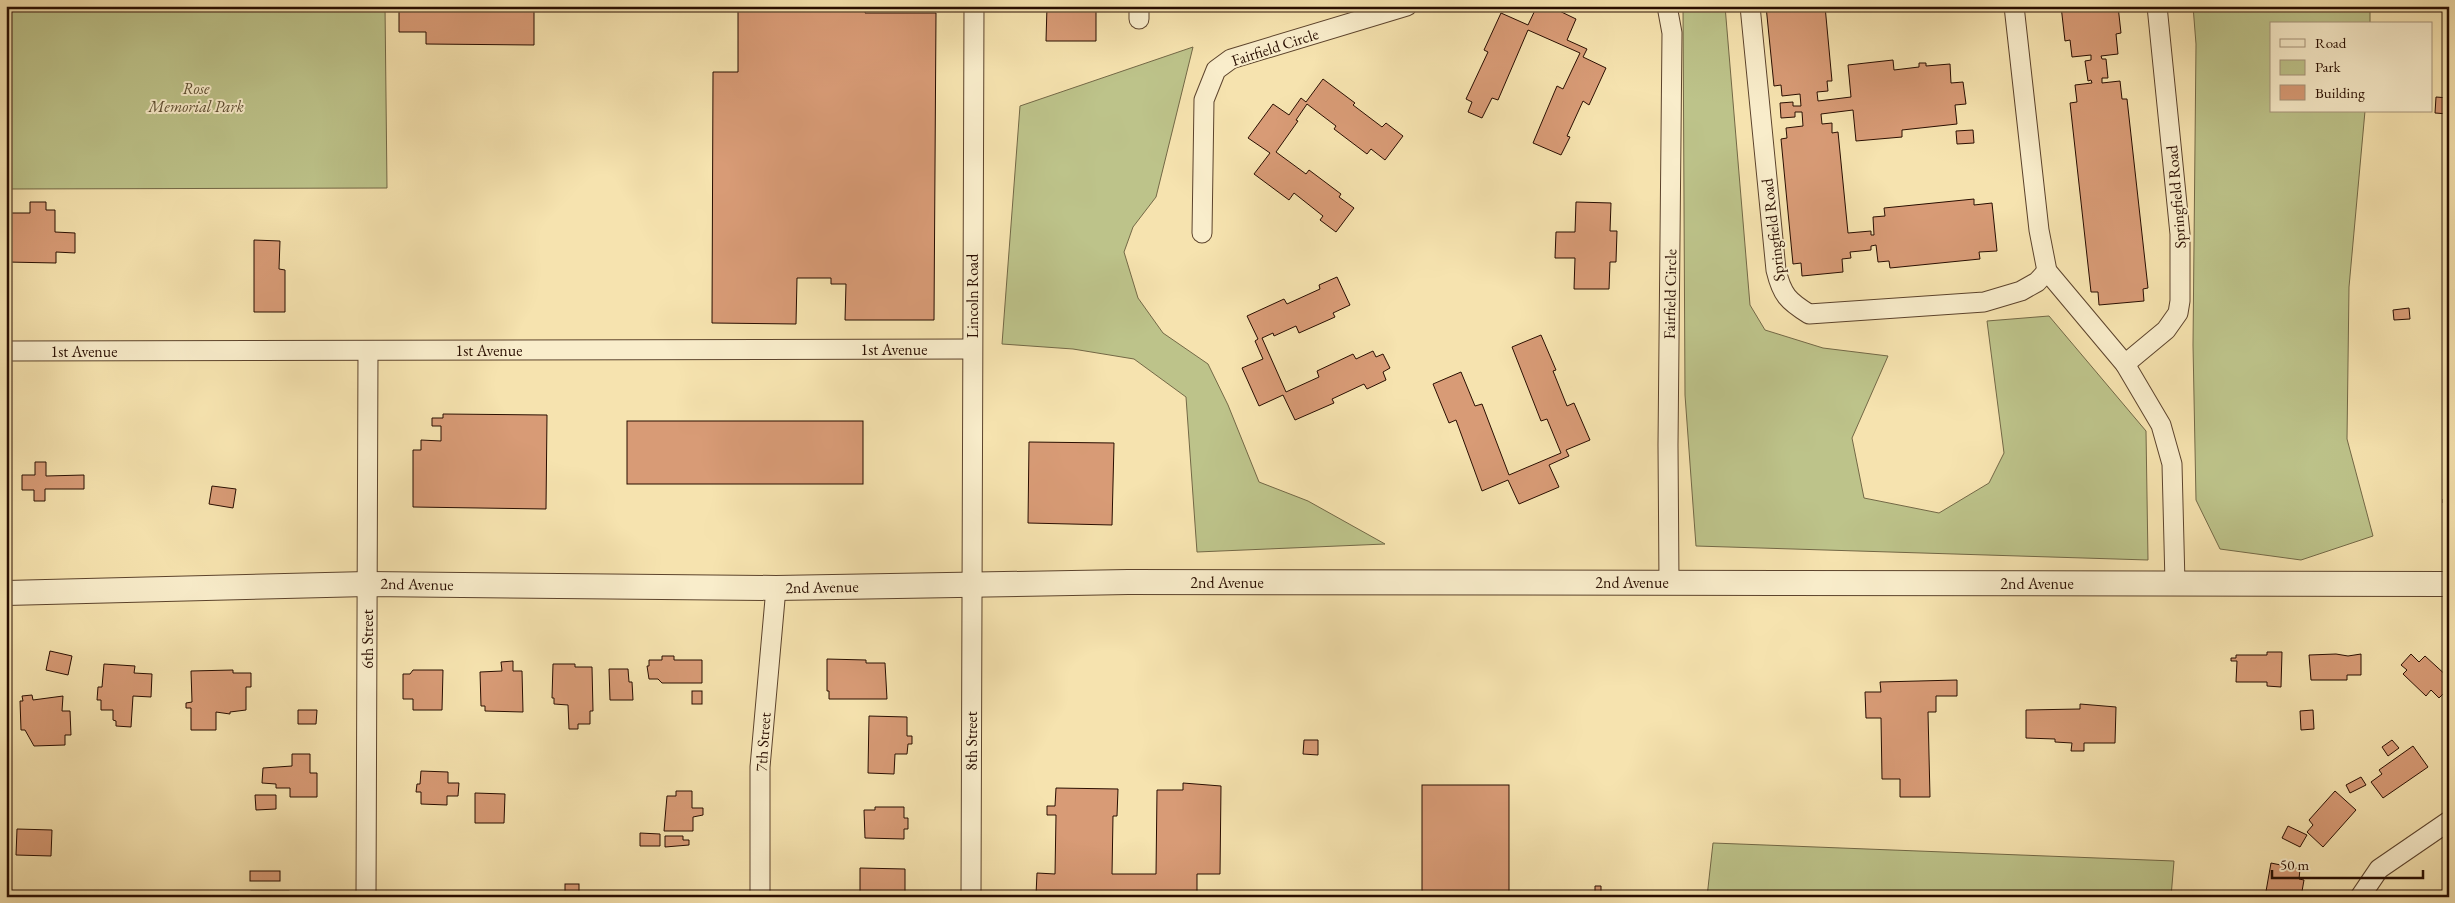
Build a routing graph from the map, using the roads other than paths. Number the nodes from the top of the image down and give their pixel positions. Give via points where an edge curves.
1 (974, 6) edge
2 (1407, 6) edge
3 (1667, 6) edge
4 (1750, 6) edge
5 (2014, 6) edge
6 (2157, 6) edge
7 (1202, 233) dead end
8 (2047, 271) junction
9 (972, 349) junction
10 (6, 351) edge
11 (368, 351) junction
12 (2125, 364) junction
13 (1669, 582) junction
14 (2174, 583) junction
15 (367, 584) junction
16 (2449, 584) edge
17 (971, 585) junction
18 (776, 588) junction
19 (6, 593) edge
20 (2449, 821) edge
21 (366, 897) edge
22 (760, 897) edge
23 (971, 897) edge
24 (2360, 897) edge

1 - 9 street, Lincoln Road
2 - 7 street, Fairfield Circle via 1231,59 1216,70 1202,110
3 - 13 street, Fairfield Circle via 1672,34
4 - 8 street, Springfield Road via 1776,270 1780,289 1791,303 1809,314 1984,302 2021,291 2037,282
5 - 8 street via 2039,230
6 - 12 street, Springfield Road via 2180,234 2180,301 2178,313 2166,330
8 - 12 street
9 - 11 street, 1st Avenue
9 - 17 street, Lincoln Road
10 - 11 street, 1st Avenue
11 - 15 street, 6th Street
12 - 14 street via 2148,400 2167,442 2172,464
13 - 14 street, 2nd Avenue
13 - 17 street, 2nd Avenue
14 - 16 street, 2nd Avenue
15 - 18 street, 2nd Avenue
15 - 19 street, 2nd Avenue
15 - 21 street, 6th Street
17 - 18 street, 2nd Avenue
17 - 23 street, 8th Street
18 - 22 street, 7th Street via 760,767
20 - 24 street via 2379,869

